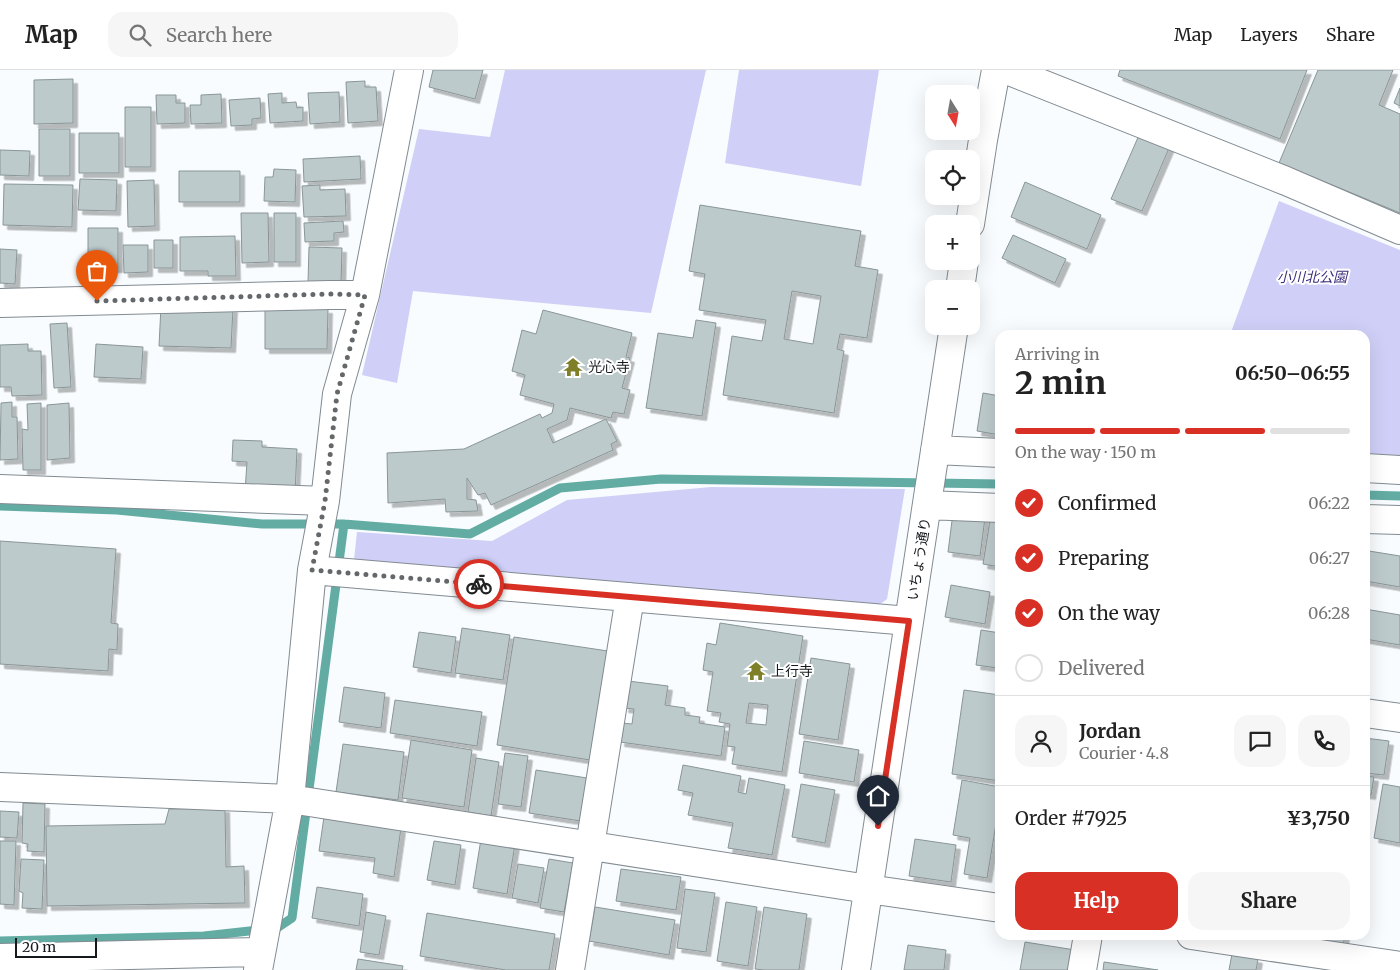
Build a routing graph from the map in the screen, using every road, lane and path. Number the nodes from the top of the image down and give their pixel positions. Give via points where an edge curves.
1 (409, 70) edge
2 (996, 70) edge
3 (1007, 70) edge
4 (971, 215) edge
5 (1400, 230) edge
6 (365, 295) junction
7 (0, 303) edge
8 (953, 335) edge
9 (935, 453) junction
10 (995, 453) edge
11 (1370, 468) edge
12 (1400, 470) edge
13 (0, 489) edge
14 (928, 500) junction
15 (325, 501) junction
16 (995, 507) edge
17 (1370, 519) edge
18 (1400, 520) edge
19 (312, 570) junction
20 (630, 597) junction
21 (909, 621) junction
22 (1370, 714) edge
23 (1400, 718) edge
24 (0, 787) edge
25 (290, 799) junction
26 (589, 846) junction
27 (868, 889) junction
28 (995, 907) edge
29 (1087, 940) edge
30 (1225, 940) edge
31 (0, 958) edge
32 (260, 961) edge
33 (1400, 966) edge
34 (570, 970) edge
35 (856, 970) edge
36 (1082, 970) edge

1 - 6 street
2 - 4 street
3 - 5 street via 1286,180
6 - 7 street
6 - 15 street via 337,394
8 - 9 street, いちょう通り
9 - 10 street
9 - 14 street, いちょう通り
11 - 12 street
13 - 15 street
14 - 16 street
14 - 21 street, いちょう通り
15 - 19 street
17 - 18 street
19 - 20 street
19 - 25 street
20 - 21 street
20 - 26 street
21 - 27 street, いちょう通り
22 - 23 street
24 - 25 street
25 - 26 street
25 - 32 street
26 - 27 street
26 - 34 street
27 - 28 street
27 - 35 street, いちょう通り
29 - 36 street
30 - 33 street
31 - 32 street

